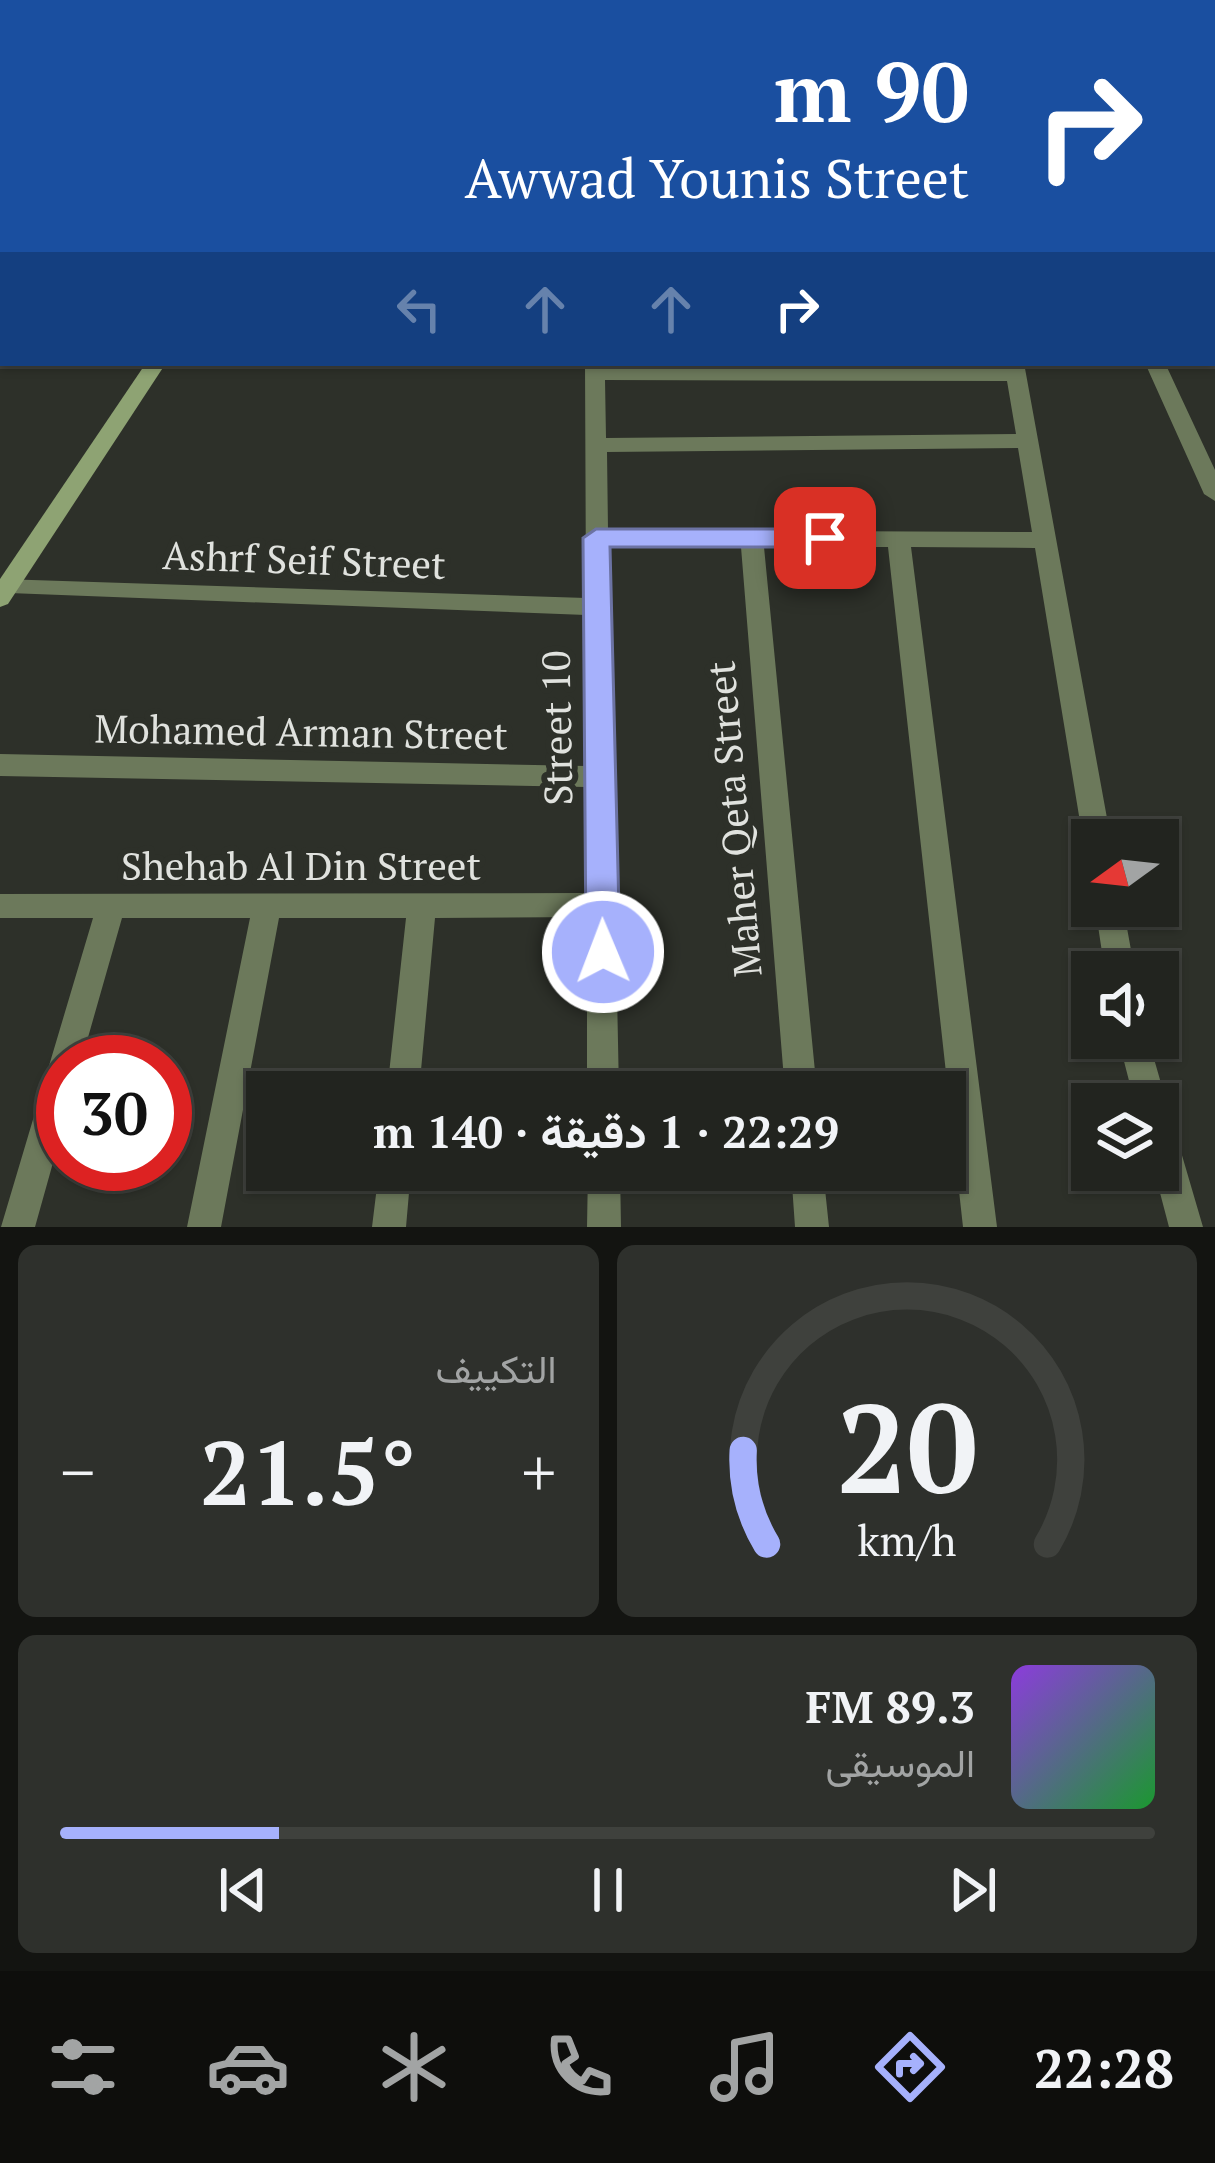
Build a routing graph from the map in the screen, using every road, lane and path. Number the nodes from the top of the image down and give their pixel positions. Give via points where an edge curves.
1 (154, 366) edge
2 (1156, 366) edge
3 (595, 369) edge
4 (1015, 369) edge
5 (1028, 441) junction
6 (596, 445) junction
7 (1215, 494) edge
8 (596, 538) junction
9 (752, 538) junction
10 (898, 538) junction
11 (1045, 540) junction
12 (4, 591) edge
13 (597, 607) junction
14 (0, 765) edge
15 (599, 777) junction
16 (1093, 819) edge
17 (422, 904) junction
18 (603, 904) junction
19 (267, 905) junction
20 (0, 906) edge
21 (111, 906) junction
22 (74, 1035) edge
23 (405, 1071) edge
24 (603, 1071) edge
25 (799, 1071) edge
26 (36, 1165) edge
27 (393, 1191) edge
28 (604, 1191) edge
29 (809, 1191) edge
30 (1176, 1191) edge
31 (18, 1227) edge
32 (204, 1227) edge
33 (389, 1227) edge
34 (604, 1227) edge
35 (812, 1227) edge
36 (980, 1227) edge
37 (1186, 1227) edge

1 - 12 main road
2 - 7 street
3 - 4 street
3 - 6 street, Street 10
4 - 5 street
5 - 6 street
5 - 11 street
6 - 8 street, Street 10
8 - 9 street
8 - 13 street, Street 10
9 - 10 street
9 - 25 street, Maher Qeta Street
10 - 11 street
10 - 36 street
11 - 16 street
12 - 13 street, Ashrf Seif Street
13 - 15 street, Street 10
14 - 15 street, Mohamed Arman Street
15 - 18 street, Street 10
17 - 18 street, Shehab Al Din Street
17 - 19 street, Shehab Al Din Street
17 - 23 street
18 - 24 street, Street 10
19 - 21 street, Shehab Al Din Street
19 - 32 street
20 - 21 street, Shehab Al Din Street
21 - 22 street
26 - 31 street
27 - 33 street
28 - 34 street
29 - 35 street
30 - 37 street

